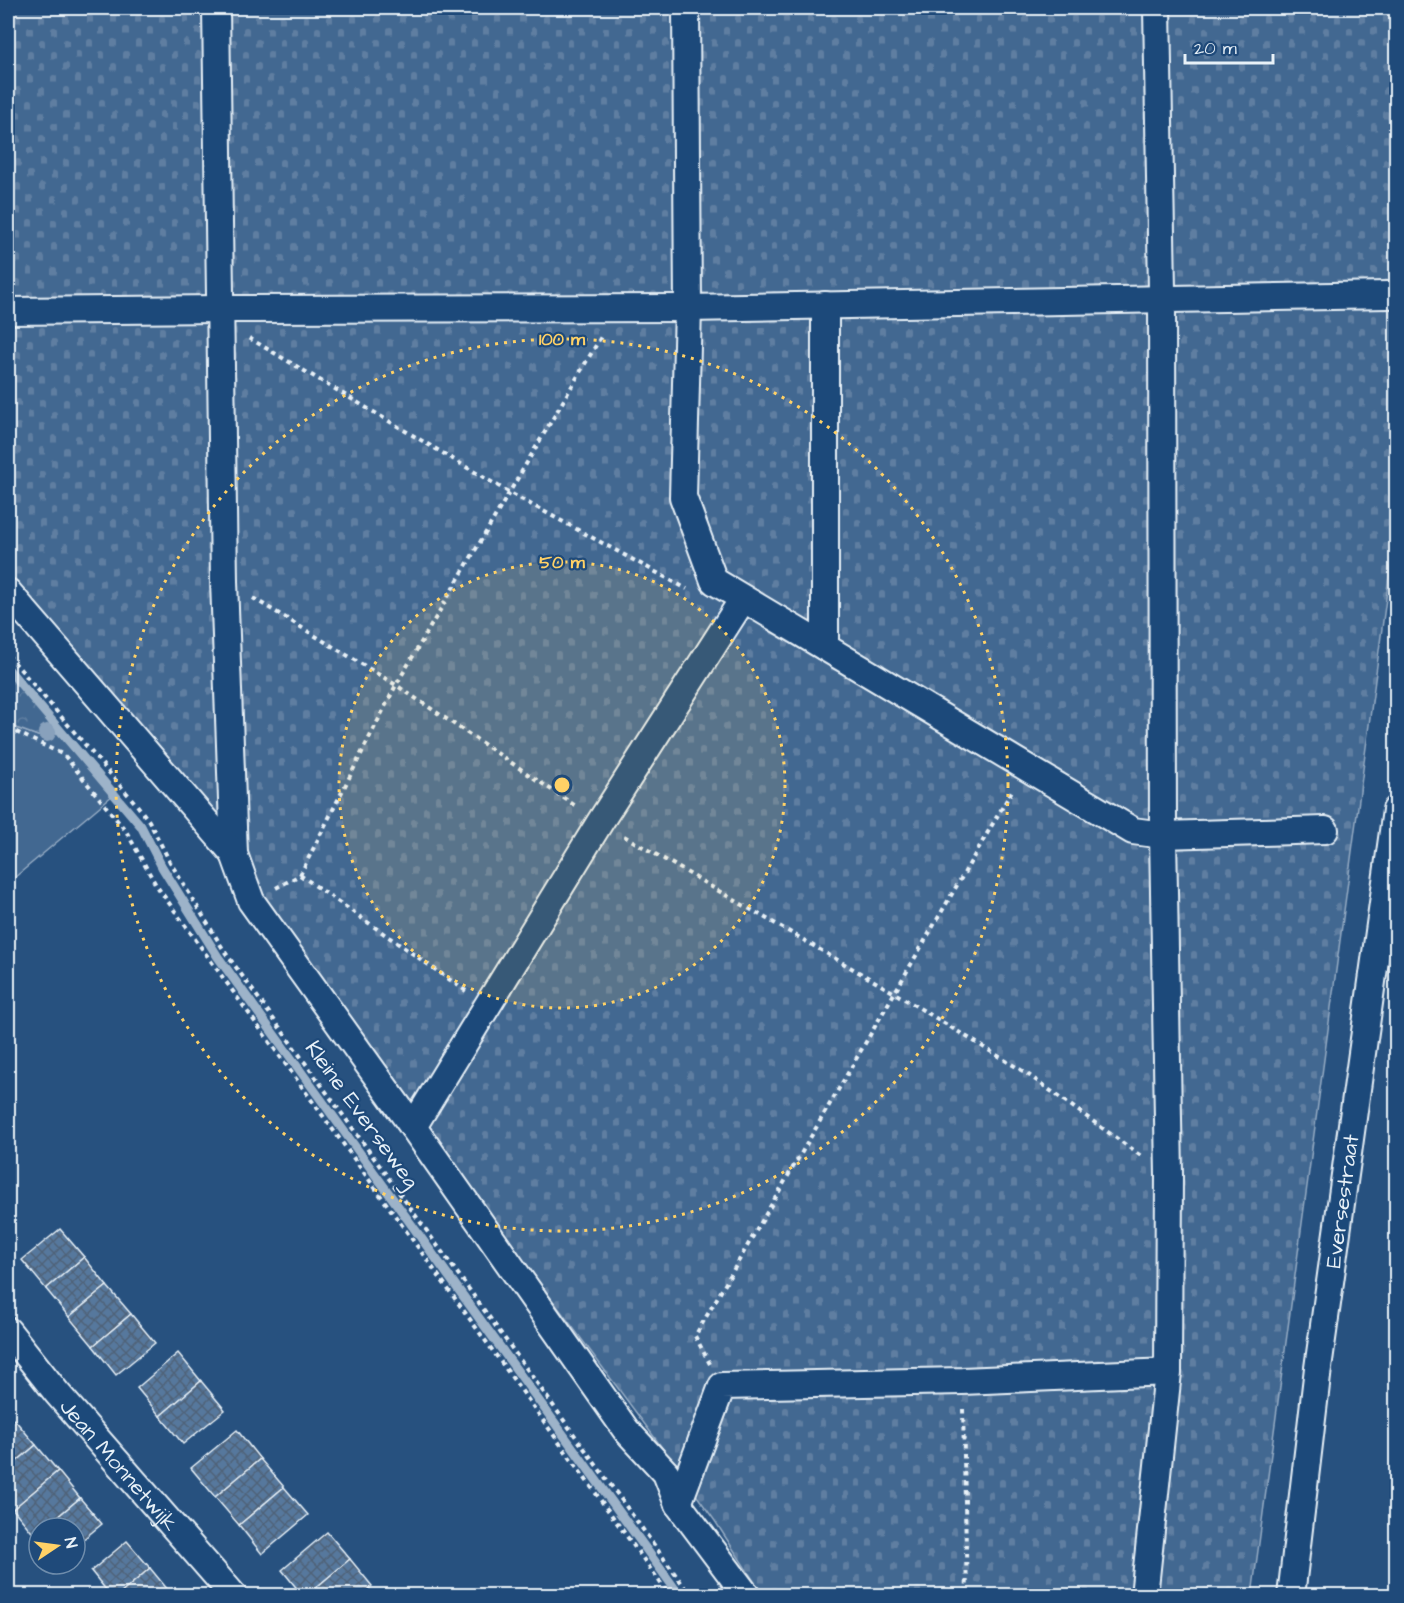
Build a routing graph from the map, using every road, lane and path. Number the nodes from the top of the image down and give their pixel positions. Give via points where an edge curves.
1 (216, 8) edge
2 (687, 8) edge
3 (1157, 8) edge
4 (1388, 294) dead end
5 (1162, 298) junction
6 (825, 305) junction
7 (618, 308) junction
8 (688, 308) junction
9 (220, 309) junction
10 (8, 311) edge
11 (510, 493) junction
12 (224, 581) junction
13 (714, 581) junction
14 (8, 592) edge
15 (743, 599) junction
16 (825, 647) junction
17 (8, 655) edge
18 (396, 685) junction
19 (8, 728) edge
20 (1026, 766) junction
21 (1396, 810) edge
22 (600, 822) junction
23 (1324, 830) dead end
24 (1163, 835) junction
25 (234, 854) junction
26 (300, 875) junction
27 (251, 901) junction
28 (893, 992) junction
29 (487, 1006) junction
30 (413, 1127) junction
31 (1168, 1176) junction
32 (8, 1331) edge
33 (1168, 1372) junction
34 (962, 1381) junction
35 (722, 1386) junction
36 (678, 1504) junction
37 (234, 1596) edge
38 (670, 1596) edge
39 (691, 1596) edge
40 (747, 1596) edge
41 (967, 1596) edge
42 (1144, 1596) edge
43 (1291, 1596) edge

1 - 9 street
2 - 8 street
3 - 5 street
4 - 5 street
5 - 6 street
5 - 24 street
6 - 8 street
6 - 16 street
7 - 8 street
7 - 9 street
7 - 11 path
8 - 13 street via 683,497
9 - 10 street
9 - 11 path via 252,341
9 - 12 street
11 - 13 path via 689,590
11 - 18 path
12 - 18 path
12 - 25 street
13 - 15 street
14 - 25 street
15 - 16 street
15 - 22 street
16 - 20 street
17 - 39 path, Kleine Everseweg via 143,813 225,952
18 - 22 path
18 - 26 path
19 - 38 path via 64,755 126,831 156,885
20 - 24 street via 1133,831
20 - 28 path
21 - 43 street, Eversestraat via 1318,1368
22 - 28 path
22 - 29 street
23 - 24 street
24 - 31 street
25 - 27 street
26 - 27 path
26 - 29 path
27 - 30 street
28 - 31 path via 1026,1073
28 - 35 path via 695,1336
29 - 30 street
30 - 36 street via 626,1430 666,1473
31 - 33 street
32 - 37 street, Jean Monnetwijk
33 - 34 street
33 - 42 street
34 - 35 street
34 - 41 path
35 - 36 street
36 - 40 street

